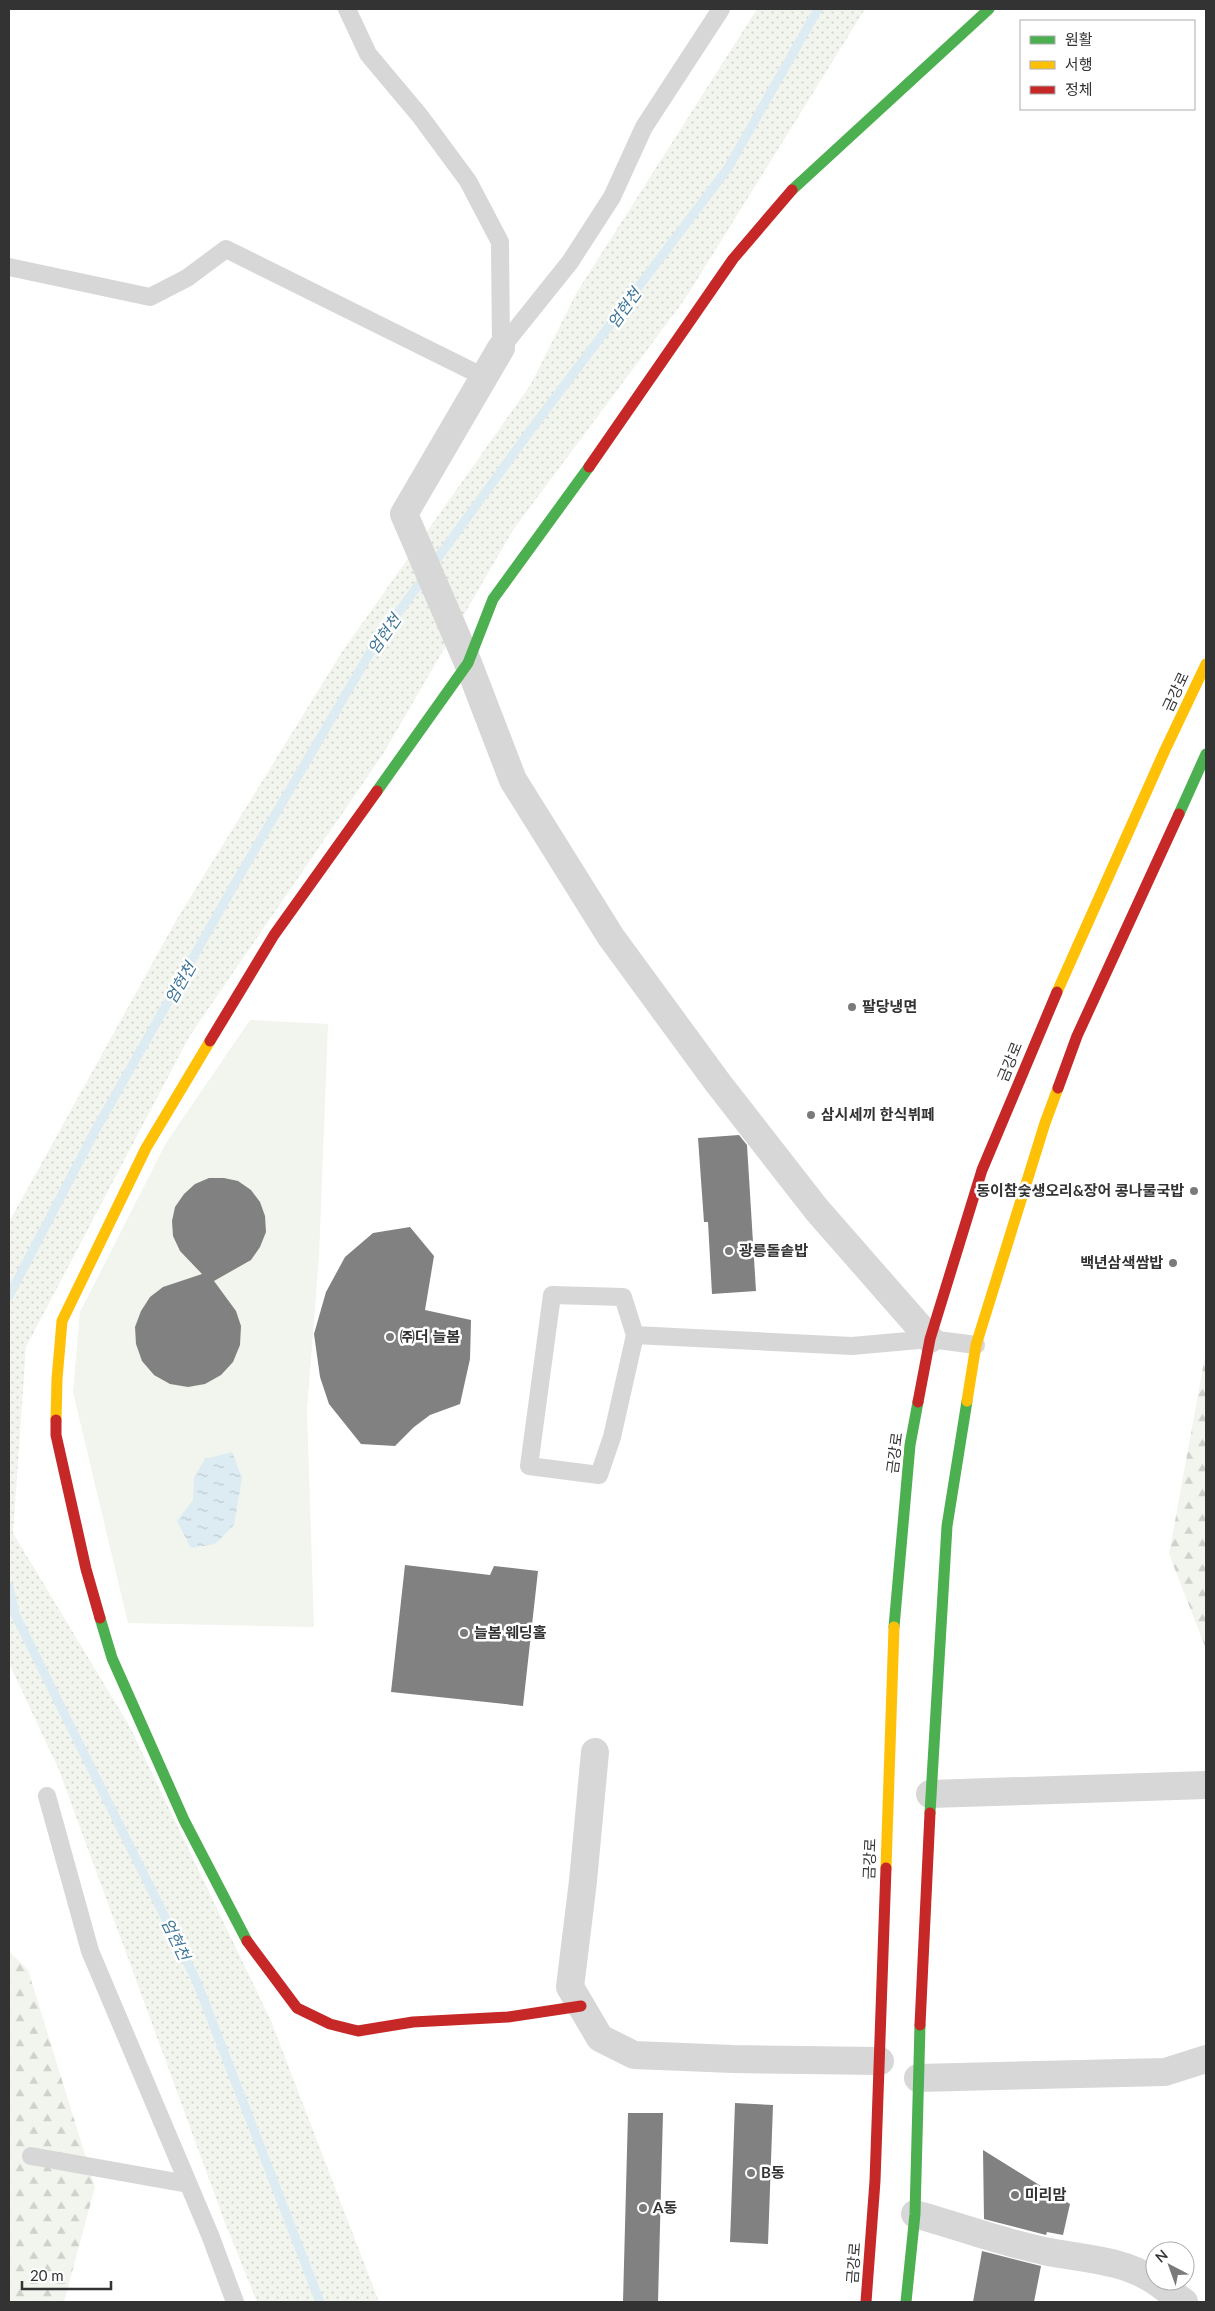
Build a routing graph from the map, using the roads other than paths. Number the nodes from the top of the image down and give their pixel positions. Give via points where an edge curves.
1 (347, 9) edge
2 (721, 9) edge
3 (989, 9) edge
4 (9, 267) edge
5 (501, 348) junction
6 (484, 377) junction
7 (468, 663) junction
8 (1206, 664) edge
9 (1206, 754) edge
10 (635, 1335) junction
11 (930, 1339) junction
12 (976, 1345) junction
13 (595, 1752) dead end
14 (1206, 1785) edge
15 (930, 1794) junction
16 (47, 1796) dead end
17 (581, 2006) junction
18 (1206, 2059) edge
19 (880, 2061) junction
20 (918, 2078) junction
21 (31, 2156) dead end
22 (188, 2184) junction
23 (915, 2214) junction
24 (1145, 2276) edge
25 (1169, 2291) edge
26 (235, 2302) edge
27 (866, 2302) edge
28 (906, 2302) edge
29 (1184, 2302) edge

1 - 5 lane via 368,54 468,181 500,242
2 - 5 lane via 644,127 612,197 570,262
3 - 7 main road via 786,196 733,259 493,599
4 - 6 lane via 150,297 188,278 226,249
5 - 6 street
6 - 7 street via 404,514
7 - 11 street via 513,780 611,937 718,1083 817,1210
7 - 17 main road via 274,935 146,1148 62,1321 56,1435 86,1569 112,1658 184,1820 247,1941 297,2008 330,2024 358,2031 413,2022 508,2016
8 - 11 main road, 금강로 via 1029,1054 982,1170
9 - 12 main road via 1077,1036 1044,1123
10 - 10 lane via 623,1297 552,1295 529,1466 599,1475 612,1437
10 - 11 lane via 852,1346
11 - 12 lane
11 - 19 main road, 금강로 via 910,1445 894,1629
12 - 15 main road via 947,1526
13 - 17 street via 570,1987
14 - 15 street
15 - 20 main road
16 - 22 lane via 90,1951
17 - 19 street via 600,2038 634,2055
18 - 20 street via 1165,2072
19 - 27 main road, 금강로
20 - 23 main road
21 - 22 lane
22 - 26 lane
23 - 24 street via 1044,2251 1091,2257 1125,2266
23 - 28 main road
25 - 29 street

